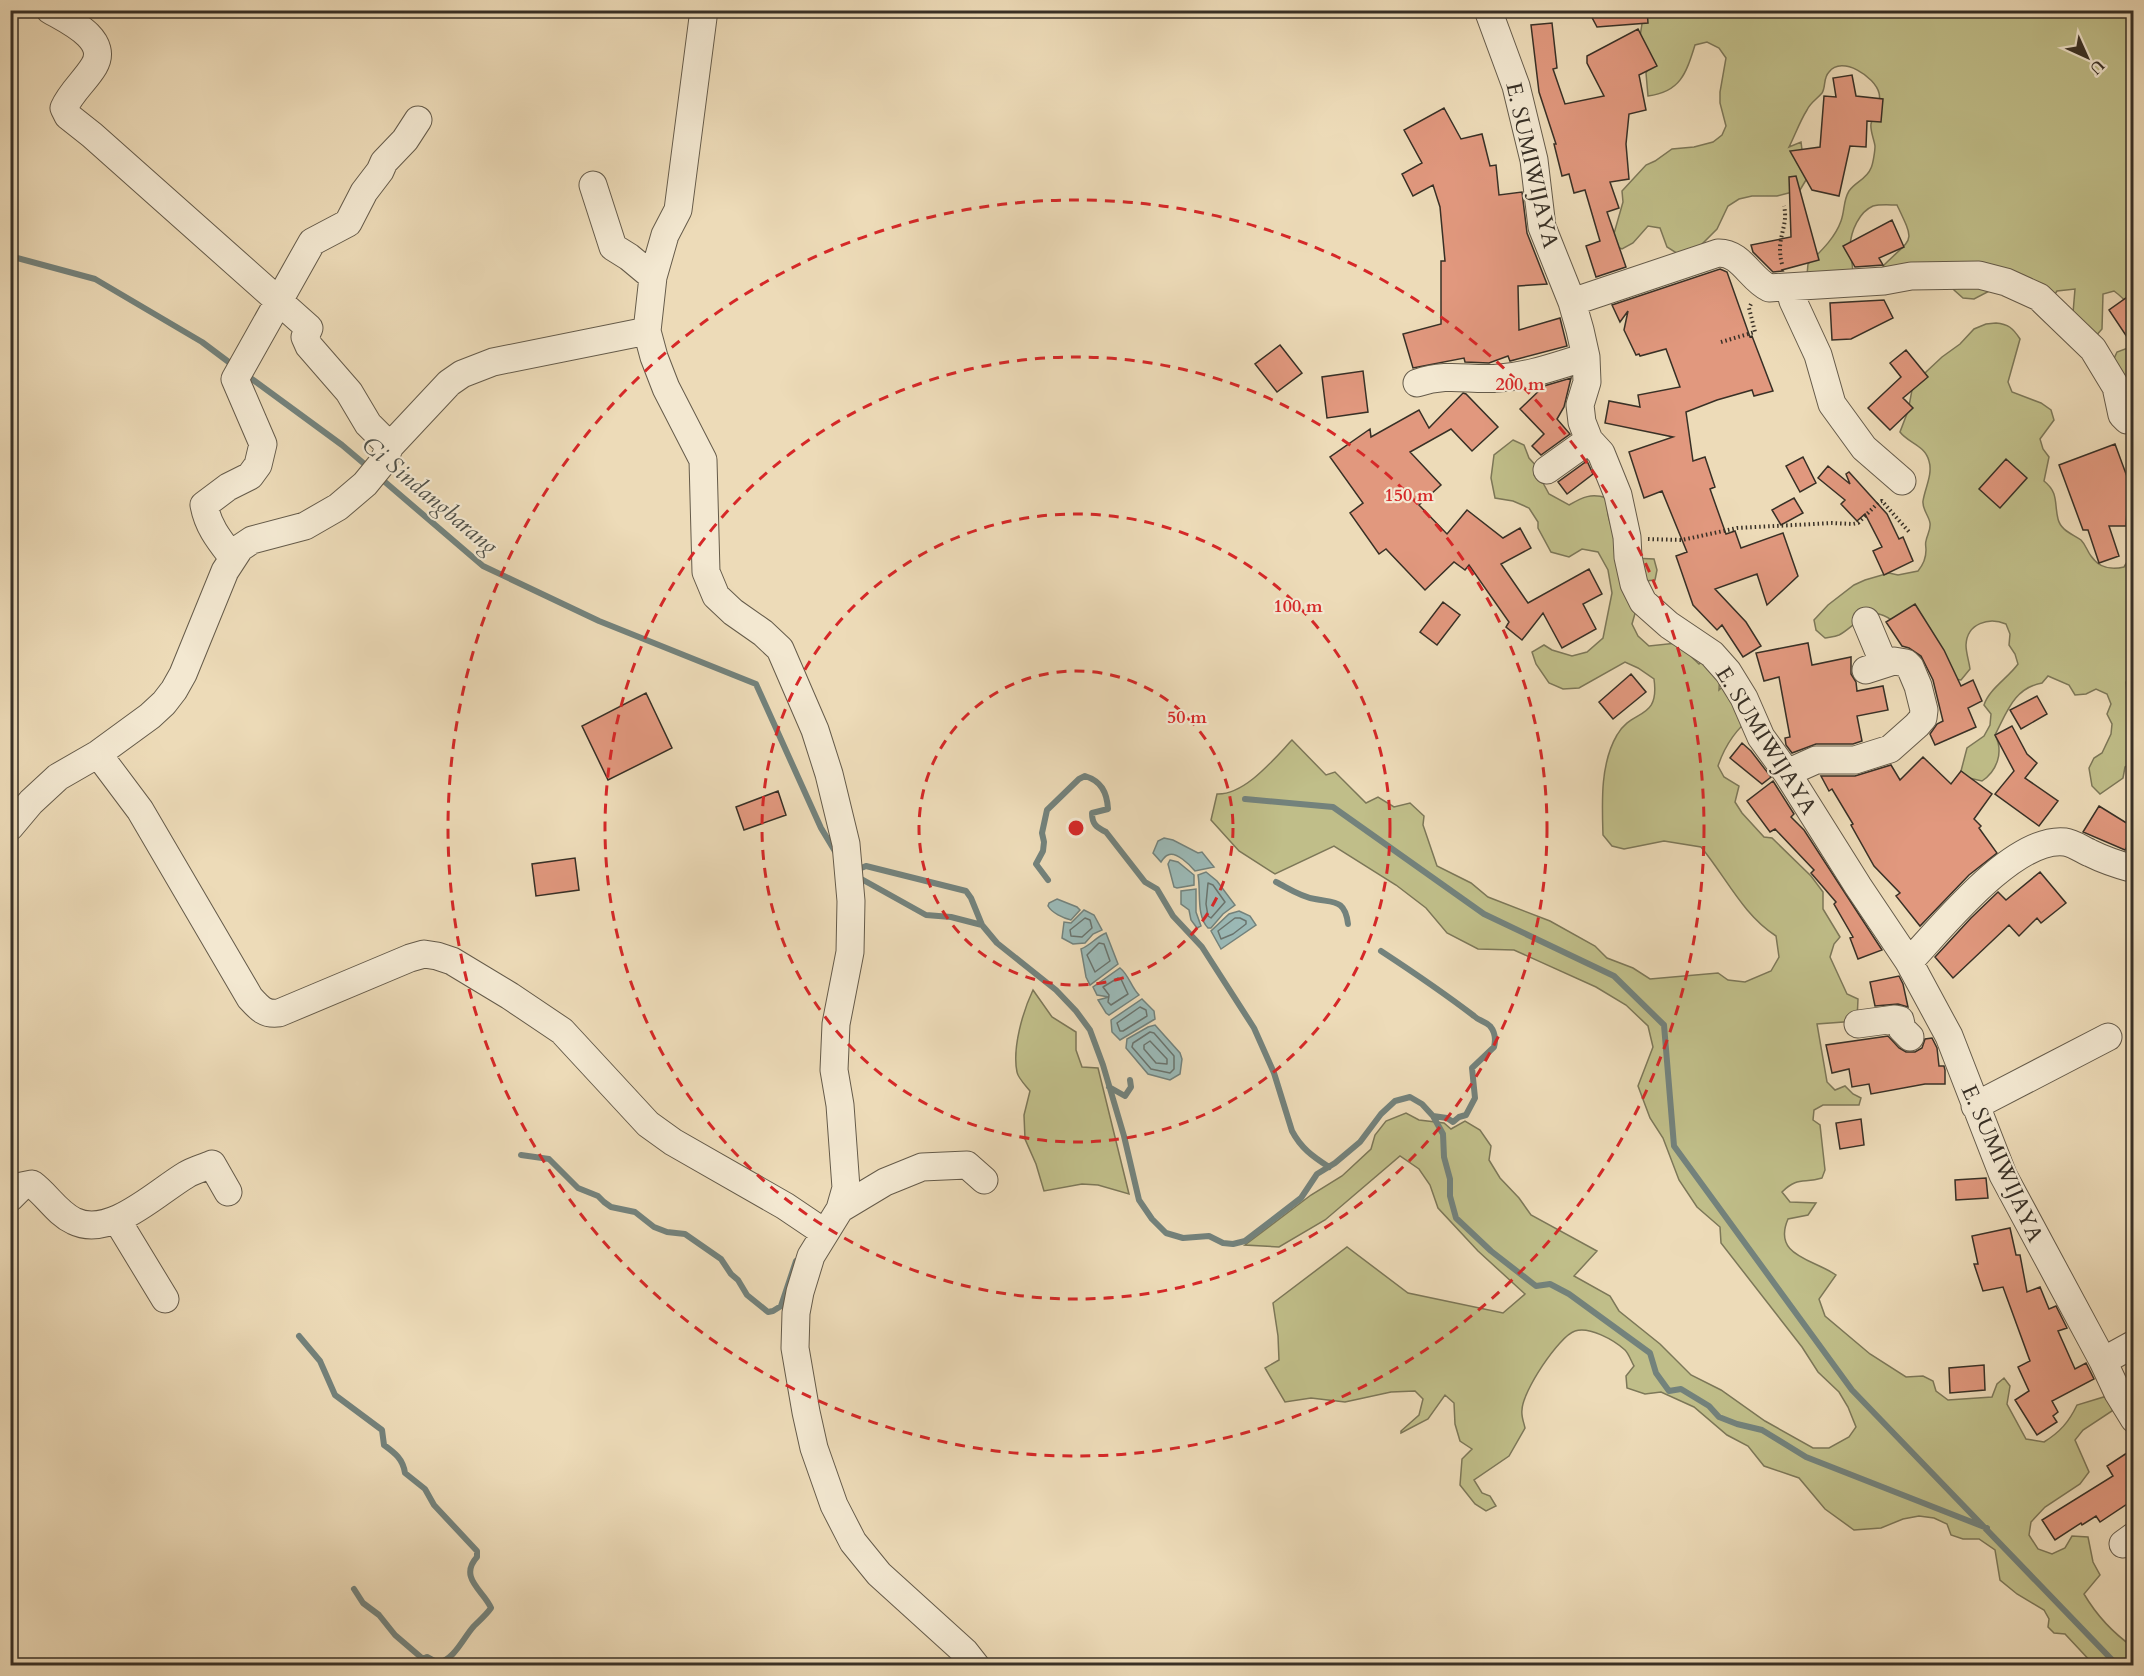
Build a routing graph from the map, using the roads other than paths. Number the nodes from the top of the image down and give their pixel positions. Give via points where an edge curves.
1 (50, 10) edge
2 (704, 10) edge
3 (1488, 10) edge
4 (418, 120) dead end
5 (594, 185) dead end
6 (653, 277) junction
7 (1789, 287) junction
8 (279, 301) junction
9 (1572, 302) junction
10 (647, 331) junction
11 (1586, 357) junction
12 (1417, 383) dead end
13 (2119, 420) edge
14 (1589, 440) junction
15 (386, 454) junction
16 (1547, 470) dead end
17 (1902, 482) dead end
18 (233, 558) junction
19 (1866, 621) dead end
20 (98, 754) junction
21 (1787, 773) junction
22 (10, 827) edge
23 (2133, 869) edge
24 (1909, 962) junction
25 (1858, 1024) dead end
26 (1949, 1036) junction
27 (2108, 1037) dead end
28 (1975, 1106) junction
29 (984, 1180) dead end
30 (228, 1192) dead end
31 (10, 1198) edge
32 (840, 1209) junction
33 (117, 1220) junction
34 (825, 1233) junction
35 (165, 1299) dead end
36 (2133, 1344) edge
37 (2103, 1361) junction
38 (2133, 1419) edge
39 (976, 1665) edge

1 - 8 street via 80,27 96,50 95,65 67,100 64,108 68,116
2 - 6 street via 678,210 665,236
3 - 9 street, E. SUMIWIJAYA via 1516,86 1534,160 1542,227
4 - 8 street via 384,162 348,223 312,242
5 - 6 street via 613,246
6 - 10 street
7 - 9 street via 1761,285 1736,258 1725,252
7 - 13 street via 1911,276 1979,275 2026,289 2093,348 2116,387
7 - 17 street via 1818,355 1832,404 1864,448
8 - 15 street via 309,328 305,337 309,346 350,392
8 - 18 street via 234,379 263,444 258,465 250,476 204,505 215,536
9 - 11 street, E. SUMIWIJAYA
10 - 15 street via 478,367 462,374 449,383
10 - 32 street via 660,373 703,460 706,572 716,596 780,649 815,730 846,844 852,901 850,952 836,1024 834,1070 846,1170
11 - 12 street via 1515,377 1449,376
11 - 14 street, E. SUMIWIJAYA via 1587,382 1580,405
14 - 16 street
14 - 21 street, E. SUMIWIJAYA via 1601,453 1618,495 1634,584 1643,602 1712,654 1728,672 1761,737
15 - 18 street via 365,484 320,519 252,540
18 - 20 street via 174,690 150,716
19 - 21 street via 1875,667 1894,661 1910,667 1918,686 1923,718 1890,748 1855,760 1816,760
20 - 22 street via 58,777
20 - 34 street via 140,810 250,998 261,1010 270,1015 279,1013 424,954 452,961 562,1030 648,1124
21 - 24 street, E. SUMIWIJAYA
23 - 24 street via 2067,842 2045,843 2018,856 1981,887
24 - 26 street, E. SUMIWIJAYA
25 - 26 street via 1900,1020 1908,1044 1916,1032
26 - 28 street, E. SUMIWIJAYA
27 - 28 street
28 - 37 street, E. SUMIWIJAYA via 2003,1175
29 - 32 street via 967,1165 922,1167 885,1182
30 - 33 street via 212,1164 188,1174
31 - 33 street via 30,1183 78,1223
32 - 34 street
33 - 35 street
34 - 39 street via 811,1256 800,1292 795,1347 806,1412 834,1505 864,1557
36 - 37 street
37 - 38 street, E. SUMIWIJAYA

